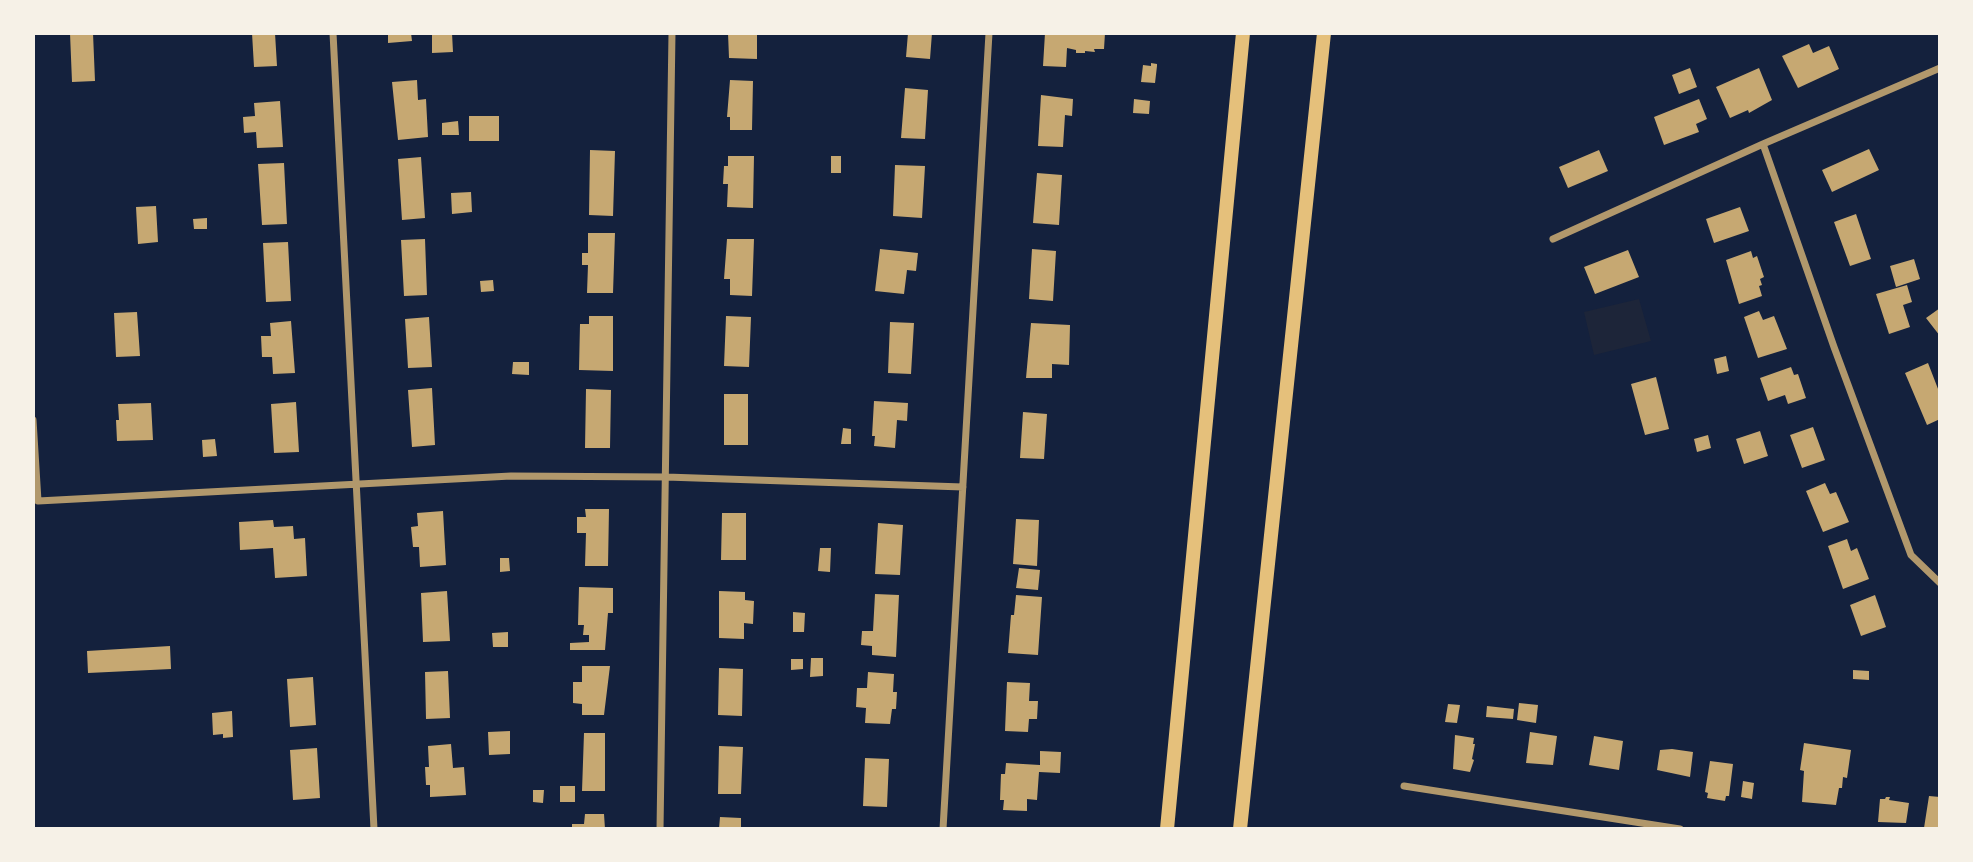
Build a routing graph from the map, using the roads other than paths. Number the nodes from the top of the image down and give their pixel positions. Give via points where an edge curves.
1 (333, 33) edge
2 (672, 33) edge
3 (989, 33) edge
4 (1243, 33) edge
5 (1324, 33) edge
6 (1940, 68) edge
7 (1763, 144) junction
8 (1553, 239) dead end
9 (33, 421) edge
10 (666, 477) junction
11 (358, 484) junction
12 (963, 487) junction
13 (1940, 583) edge
14 (1404, 786) dead end
15 (374, 829) edge
16 (660, 829) edge
17 (943, 829) edge
18 (1167, 829) edge
19 (1240, 829) edge
20 (1680, 829) edge

1 - 11 street
2 - 10 street
3 - 12 street
4 - 18 highway
5 - 19 highway
6 - 7 street
7 - 8 street
7 - 13 street via 1911,555
9 - 11 street via 38,501
10 - 11 street via 511,475
10 - 12 street
10 - 16 street
11 - 15 street
12 - 17 street
14 - 20 street

